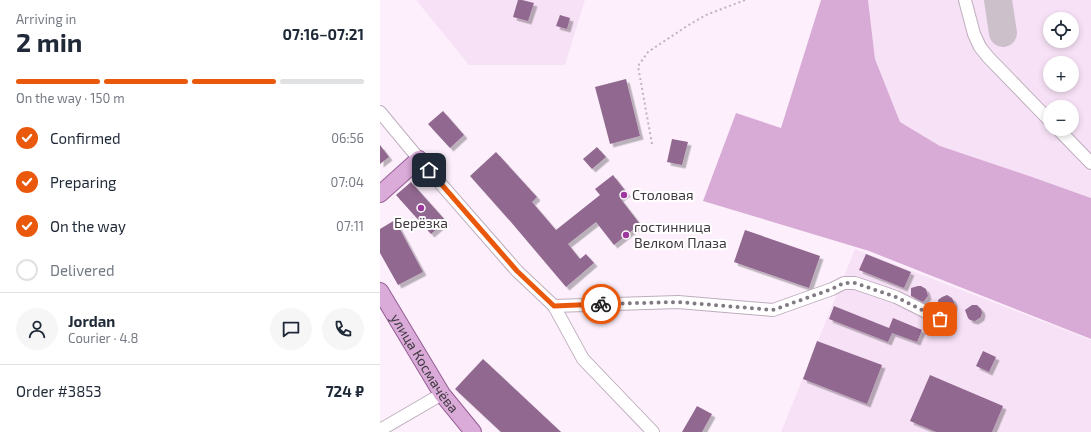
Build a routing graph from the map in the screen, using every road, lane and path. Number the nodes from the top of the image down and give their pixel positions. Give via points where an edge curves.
1 (745, 0) edge
2 (965, 0) edge
3 (380, 112) edge
4 (1043, 114) edge
5 (1065, 136) edge
6 (652, 144) dead end
7 (419, 159) junction
8 (1091, 163) edge
9 (380, 194) edge
10 (380, 291) edge
11 (554, 306) junction
12 (940, 319) dead end
13 (442, 394) junction
14 (380, 430) edge
15 (473, 432) edge
16 (653, 432) edge

1 - 6 path via 706,14 648,52 638,66
2 - 4 street via 980,47
3 - 7 street
5 - 8 street
7 - 9 main road
7 - 11 street via 517,271
10 - 13 main road, улица Космачёва
11 - 12 street via 678,302 773,310 844,283 855,283 896,297
11 - 16 street via 583,359
13 - 14 street
13 - 15 main road, улица Космачёва

